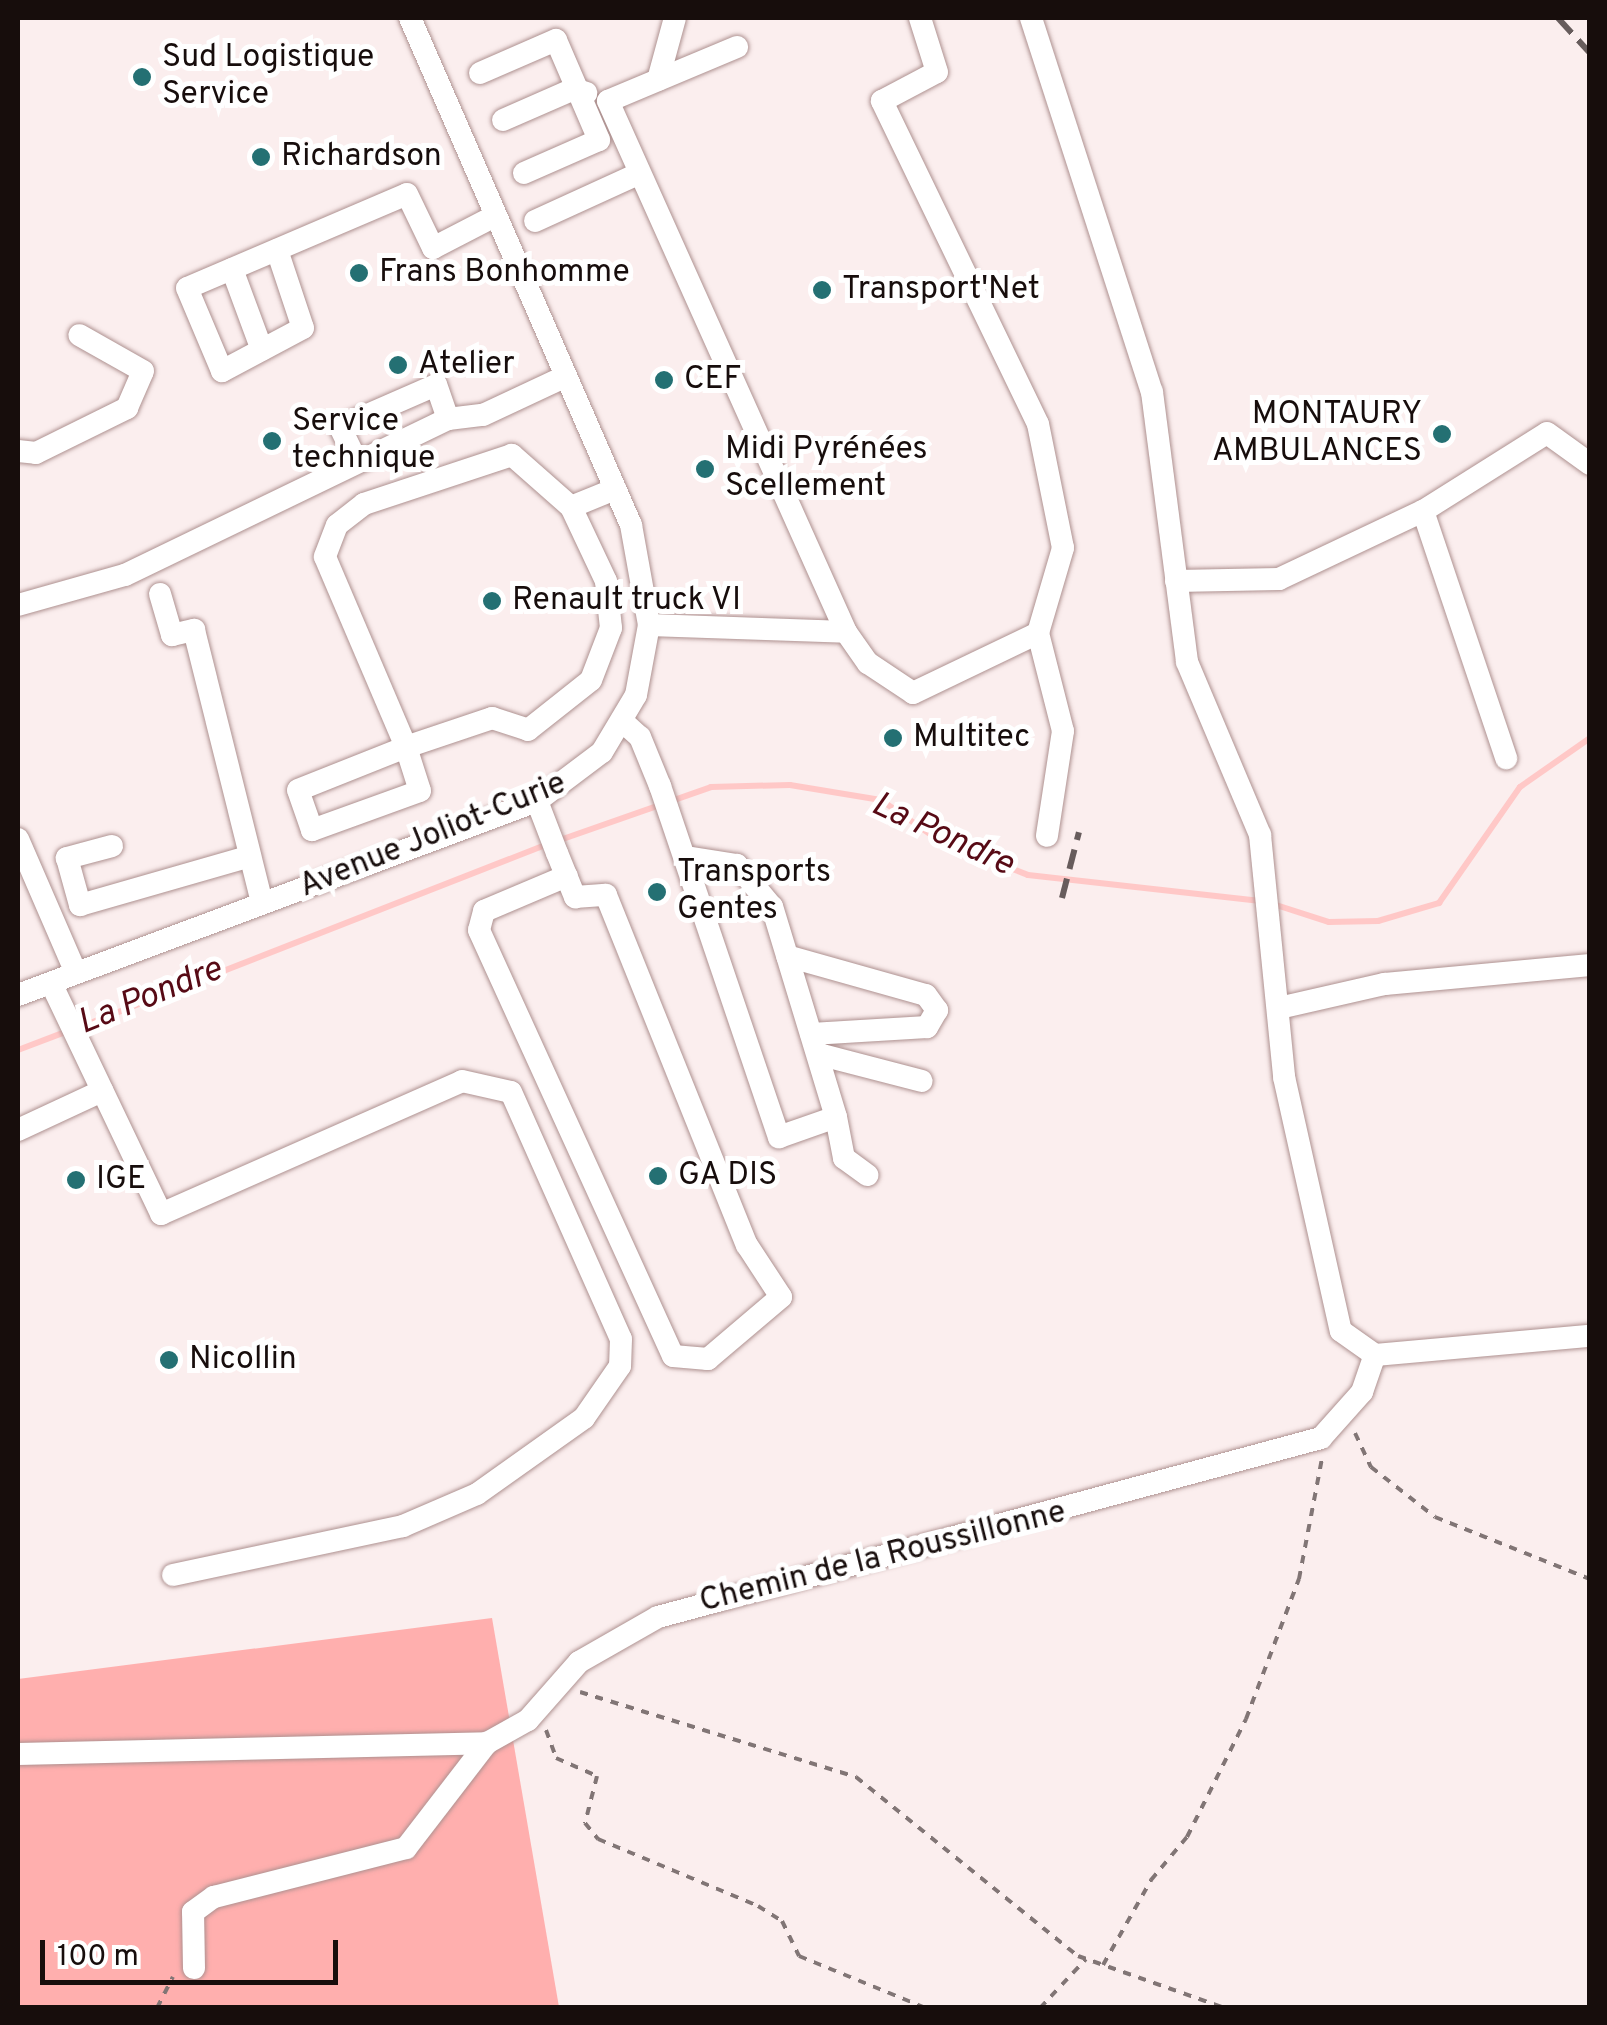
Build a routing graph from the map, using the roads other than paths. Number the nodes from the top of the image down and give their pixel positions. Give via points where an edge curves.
1 (410, 18) edge
2 (675, 18) edge
3 (920, 18) edge
4 (1031, 18) edge
5 (737, 47) dead end
6 (480, 73) dead end
7 (658, 80) junction
8 (574, 89) junction
9 (608, 101) junction
10 (504, 120) dead end
11 (524, 173) dead end
12 (640, 173) junction
13 (493, 217) junction
14 (535, 221) dead end
15 (277, 250) junction
16 (232, 268) junction
17 (79, 335) dead end
18 (262, 350) junction
19 (564, 377) junction
20 (448, 419) junction
21 (18, 450) edge
22 (356, 458) junction
23 (1590, 464) edge
24 (615, 489) junction
25 (571, 507) junction
26 (1423, 511) junction
27 (1176, 581) junction
28 (160, 594) dead end
29 (18, 604) edge
30 (649, 625) junction
31 (846, 632) junction
32 (1038, 633) junction
33 (622, 722) junction
34 (406, 748) junction
35 (1506, 758) dead end
36 (541, 812) junction
37 (1048, 836) dead end
38 (18, 839) edge
39 (112, 846) dead end
40 (246, 857) junction
41 (685, 857) junction
42 (566, 876) junction
43 (262, 903) junction
44 (787, 956) junction
45 (1590, 966) edge
46 (76, 973) junction
47 (51, 982) junction
48 (18, 995) edge
49 (1279, 1008) junction
50 (814, 1044) junction
51 (922, 1081) dead end
52 (102, 1091) junction
53 (836, 1117) junction
54 (18, 1130) edge
55 (867, 1174) dead end
56 (1590, 1336) edge
57 (1375, 1355) junction
58 (174, 1575) dead end
59 (488, 1742) junction
60 (18, 1754) edge
61 (194, 1968) dead end

1 - 13 street, Avenue Joliot-Curie
2 - 7 street
3 - 32 street via 937,72 882,101 1038,424 1064,548
4 - 27 street via 1134,318
5 - 7 street
6 - 8 street via 556,40
7 - 9 street
8 - 9 street
8 - 10 street
8 - 11 street via 599,140
9 - 12 street
12 - 14 street
12 - 31 street
13 - 15 street via 433,248 407,194
13 - 19 street, Avenue Joliot-Curie
15 - 16 street
15 - 18 street via 303,328
16 - 18 street
16 - 18 street via 187,288 222,371
17 - 21 street via 144,371 126,408 36,453
19 - 20 street via 483,415
19 - 24 street, Avenue Joliot-Curie
20 - 22 street
20 - 22 street via 436,386 340,426
22 - 29 street via 124,575
23 - 26 street via 1547,433
24 - 25 street
24 - 30 street, Avenue Joliot-Curie
25 - 34 street via 606,581 611,628 591,680 528,730 492,718
25 - 34 street via 512,455 364,504 337,524 326,557
26 - 27 street via 1280,580
26 - 35 street
27 - 49 street via 1187,662 1250,804 1272,887
28 - 40 street via 172,635 194,630
30 - 31 street
30 - 33 street, Avenue Joliot-Curie
31 - 32 street via 868,663 913,693
32 - 37 street via 1063,732
33 - 36 street, Avenue Joliot-Curie via 579,778
33 - 41 street via 640,737
34 - 34 street via 420,791 312,830 298,790
36 - 42 street
36 - 43 street, Avenue Joliot-Curie
38 - 46 street
39 - 40 street via 68,858 80,905
40 - 43 street
41 - 44 street via 737,865 772,907
41 - 53 street via 779,1137
42 - 42 street via 575,897 606,895 747,1245 782,1297 708,1359 673,1356 479,930 484,911
43 - 46 street, Avenue Joliot-Curie
44 - 50 street
44 - 50 street via 926,995 937,1010 928,1027
45 - 49 street via 1385,984
46 - 47 street, Avenue Joliot-Curie
47 - 48 street, Avenue Joliot-Curie
47 - 52 street
49 - 57 street via 1284,1077 1337,1321 1350,1344
50 - 51 street
50 - 53 street
52 - 54 street
52 - 58 street via 161,1214 462,1081 511,1092 621,1339 620,1366 584,1418 477,1494 403,1526
53 - 55 street via 844,1158
56 - 57 street
57 - 59 street, Chemin de la Roussillonne via 1347,1415 1322,1438 858,1570 739,1589 658,1617 579,1662 540,1706
59 - 60 street
59 - 61 street, Chemin de la Roussillonne via 406,1848 214,1897 193,1912

